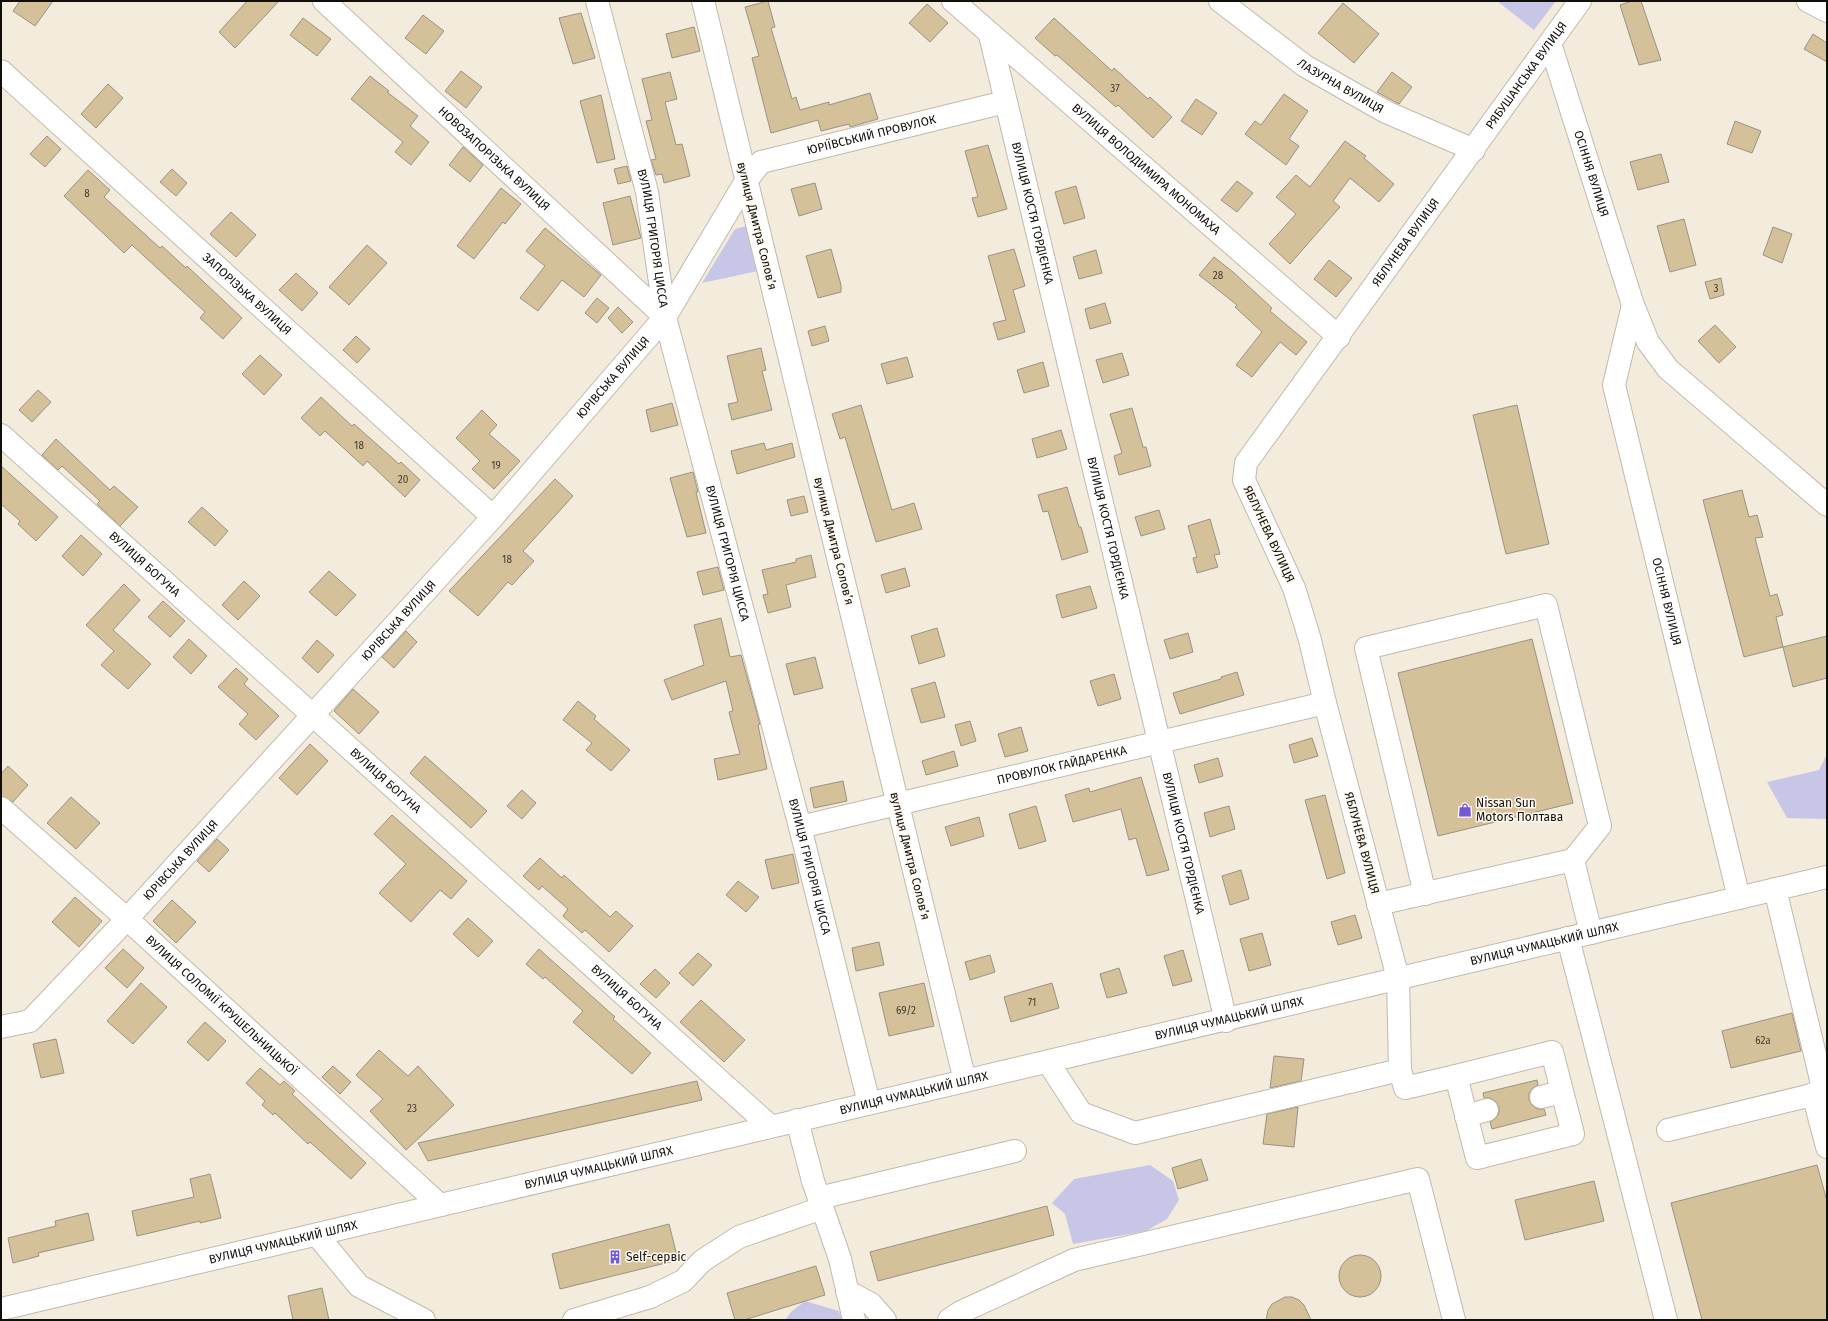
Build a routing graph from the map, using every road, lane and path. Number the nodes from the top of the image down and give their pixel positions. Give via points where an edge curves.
1 (324, 1) edge
2 (597, 1) edge
3 (703, 1) edge
4 (953, 1) edge
5 (1220, 1) edge
6 (1580, 1) edge
7 (1808, 1) edge
8 (1827, 11) edge
9 (990, 35) junction
10 (1550, 43) junction
11 (1, 71) edge
12 (1005, 102) junction
13 (1474, 150) junction
14 (746, 181) junction
15 (1633, 305) junction
16 (665, 317) junction
17 (1339, 337) junction
18 (1, 436) edge
19 (1827, 505) edge
20 (493, 517) junction
21 (1325, 703) junction
22 (312, 715) junction
23 (1159, 742) junction
24 (898, 804) junction
25 (1, 808) edge
26 (800, 827) junction
27 (1573, 860) junction
28 (1827, 877) edge
29 (1775, 890) junction
30 (1425, 894) junction
31 (1739, 898) junction
32 (1378, 904) junction
33 (127, 919) junction
34 (1591, 933) junction
35 (1568, 938) junction
36 (1398, 978) junction
37 (1226, 1021) junction
38 (1, 1027) edge
39 (1048, 1062) junction
40 (1400, 1070) junction
41 (1456, 1076) junction
42 (965, 1081) junction
43 (1562, 1092) junction
44 (1813, 1094) junction
45 (1541, 1097) dead end
46 (869, 1103) junction
47 (1487, 1110) dead end
48 (1466, 1116) junction
49 (797, 1120) junction
50 (770, 1126) junction
51 (1668, 1130) dead end
52 (1827, 1147) edge
53 (1016, 1151) dead end
54 (820, 1203) junction
55 (440, 1205) junction
56 (317, 1235) junction
57 (847, 1291) junction
58 (1, 1309) edge
59 (424, 1320) edge
60 (574, 1320) edge
61 (854, 1320) edge
62 (885, 1320) edge
63 (949, 1320) edge
64 (1454, 1320) edge
65 (1666, 1320) edge

1 - 16 street, НОВОЗАПОРІЗЬКА ВУЛИЦЯ
2 - 16 street, ВУЛИЦЯ ГРИГОРІЯ ЦИССА via 647,192
3 - 14 street, вулиця Дмитра Соловʼя
4 - 9 street, ВУЛИЦЯ ВОЛОДИМИРА МОНОМАХА
5 - 13 street, ЛАЗУРНА ВУЛИЦЯ via 1305,66 1386,112
6 - 10 street, РЯБУШАНСЬКА ВУЛИЦЯ
7 - 8 street
9 - 12 street, ВУЛИЦЯ КОСТЯ ГОРДІЄНКА
9 - 17 street, ВУЛИЦЯ ВОЛОДИМИРА МОНОМАХА
10 - 13 street, РЯБУШАНСЬКА ВУЛИЦЯ
10 - 15 street, ОСІННЯ ВУЛИЦЯ
11 - 20 street, ЗАПОРІЗЬКА ВУЛИЦЯ
12 - 14 street, ЮРІЇВСЬКИЙ ПРОВУЛОК via 761,162
12 - 23 street, ВУЛИЦЯ КОСТЯ ГОРДІЄНКА
13 - 17 street, ЯБЛУНЕВА ВУЛИЦЯ
14 - 16 street, ЮРІЇВСЬКИЙ ПРОВУЛОК
14 - 24 street, вулиця Дмитра Соловʼя
15 - 19 street, ОСІННЯ ВУЛИЦЯ via 1648,342 1668,369
15 - 31 street, ОСІННЯ ВУЛИЦЯ via 1614,385
16 - 20 street, ЮРІВСЬКА ВУЛИЦЯ
16 - 26 street, ВУЛИЦЯ ГРИГОРІЯ ЦИССА
17 - 21 street, ЯБЛУНЕВА ВУЛИЦЯ via 1246,464 1244,480 1294,588
18 - 22 street, ВУЛИЦЯ БОГУНА
20 - 22 street, ЮРІВСЬКА ВУЛИЦЯ
21 - 23 street, ПРОВУЛОК ГАЙДАРЕНКА
21 - 32 street, ЯБЛУНЕВА ВУЛИЦЯ
22 - 33 street, ЮРІВСЬКА ВУЛИЦЯ
22 - 50 street, ВУЛИЦЯ БОГУНА
23 - 24 street, ПРОВУЛОК ГАЙДАРЕНКА
23 - 37 street, ВУЛИЦЯ КОСТЯ ГОРДІЄНКА
24 - 26 street, ПРОВУЛОК ГАЙДАРЕНКА
24 - 42 street, вулиця Дмитра Соловʼя
25 - 33 street, ВУЛИЦЯ СОЛОМІЇ КРУШЕЛЬНИЦЬКОЇ
26 - 46 street, ВУЛИЦЯ ГРИГОРІЯ ЦИССА
27 - 30 street
27 - 30 street via 1600,826 1546,605 1366,648
27 - 34 street
28 - 29 street, ВУЛИЦЯ ЧУМАЦЬКИЙ ШЛЯХ
29 - 31 street, ВУЛИЦЯ ЧУМАЦЬКИЙ ШЛЯХ
29 - 44 street via 1824,1092
30 - 32 street
31 - 34 street, ВУЛИЦЯ ЧУМАЦЬКИЙ ШЛЯХ
32 - 36 street, ЯБЛУНЕВА ВУЛИЦЯ
33 - 38 street, ЮРІВСЬКА ВУЛИЦЯ via 30,1021
33 - 55 street, ВУЛИЦЯ СОЛОМІЇ КРУШЕЛЬНИЦЬКОЇ
34 - 35 street, ВУЛИЦЯ ЧУМАЦЬКИЙ ШЛЯХ
35 - 36 street, ВУЛИЦЯ ЧУМАЦЬКИЙ ШЛЯХ
35 - 65 street
36 - 37 street, ВУЛИЦЯ ЧУМАЦЬКИЙ ШЛЯХ
36 - 40 street, ЯБЛУНЕВА ВУЛИЦЯ
37 - 39 street, ВУЛИЦЯ ЧУМАЦЬКИЙ ШЛЯХ
39 - 40 street via 1080,1113 1135,1133
39 - 42 street, ВУЛИЦЯ ЧУМАЦЬКИЙ ШЛЯХ
40 - 41 street, ЯБЛУНЕВА ВУЛИЦЯ via 1405,1088
41 - 43 street via 1552,1052
41 - 48 street
42 - 46 street, ВУЛИЦЯ ЧУМАЦЬКИЙ ШЛЯХ
43 - 45 street
43 - 48 street via 1573,1134 1477,1158
44 - 51 street
44 - 52 street
46 - 49 street, ВУЛИЦЯ ЧУМАЦЬКИЙ ШЛЯХ
47 - 48 street
49 - 50 street, ВУЛИЦЯ ЧУМАЦЬКИЙ ШЛЯХ
49 - 54 street
50 - 55 street, ВУЛИЦЯ ЧУМАЦЬКИЙ ШЛЯХ
53 - 54 street
54 - 57 street via 840,1259
54 - 60 street via 739,1237 702,1261 683,1281 650,1297
55 - 56 street, ВУЛИЦЯ ЧУМАЦЬКИЙ ШЛЯХ
56 - 58 street, ВУЛИЦЯ ЧУМАЦЬКИЙ ШЛЯХ
56 - 59 street via 359,1286
57 - 61 street
57 - 62 street via 871,1304
63 - 64 street via 961,1312 1074,1260 1418,1179

